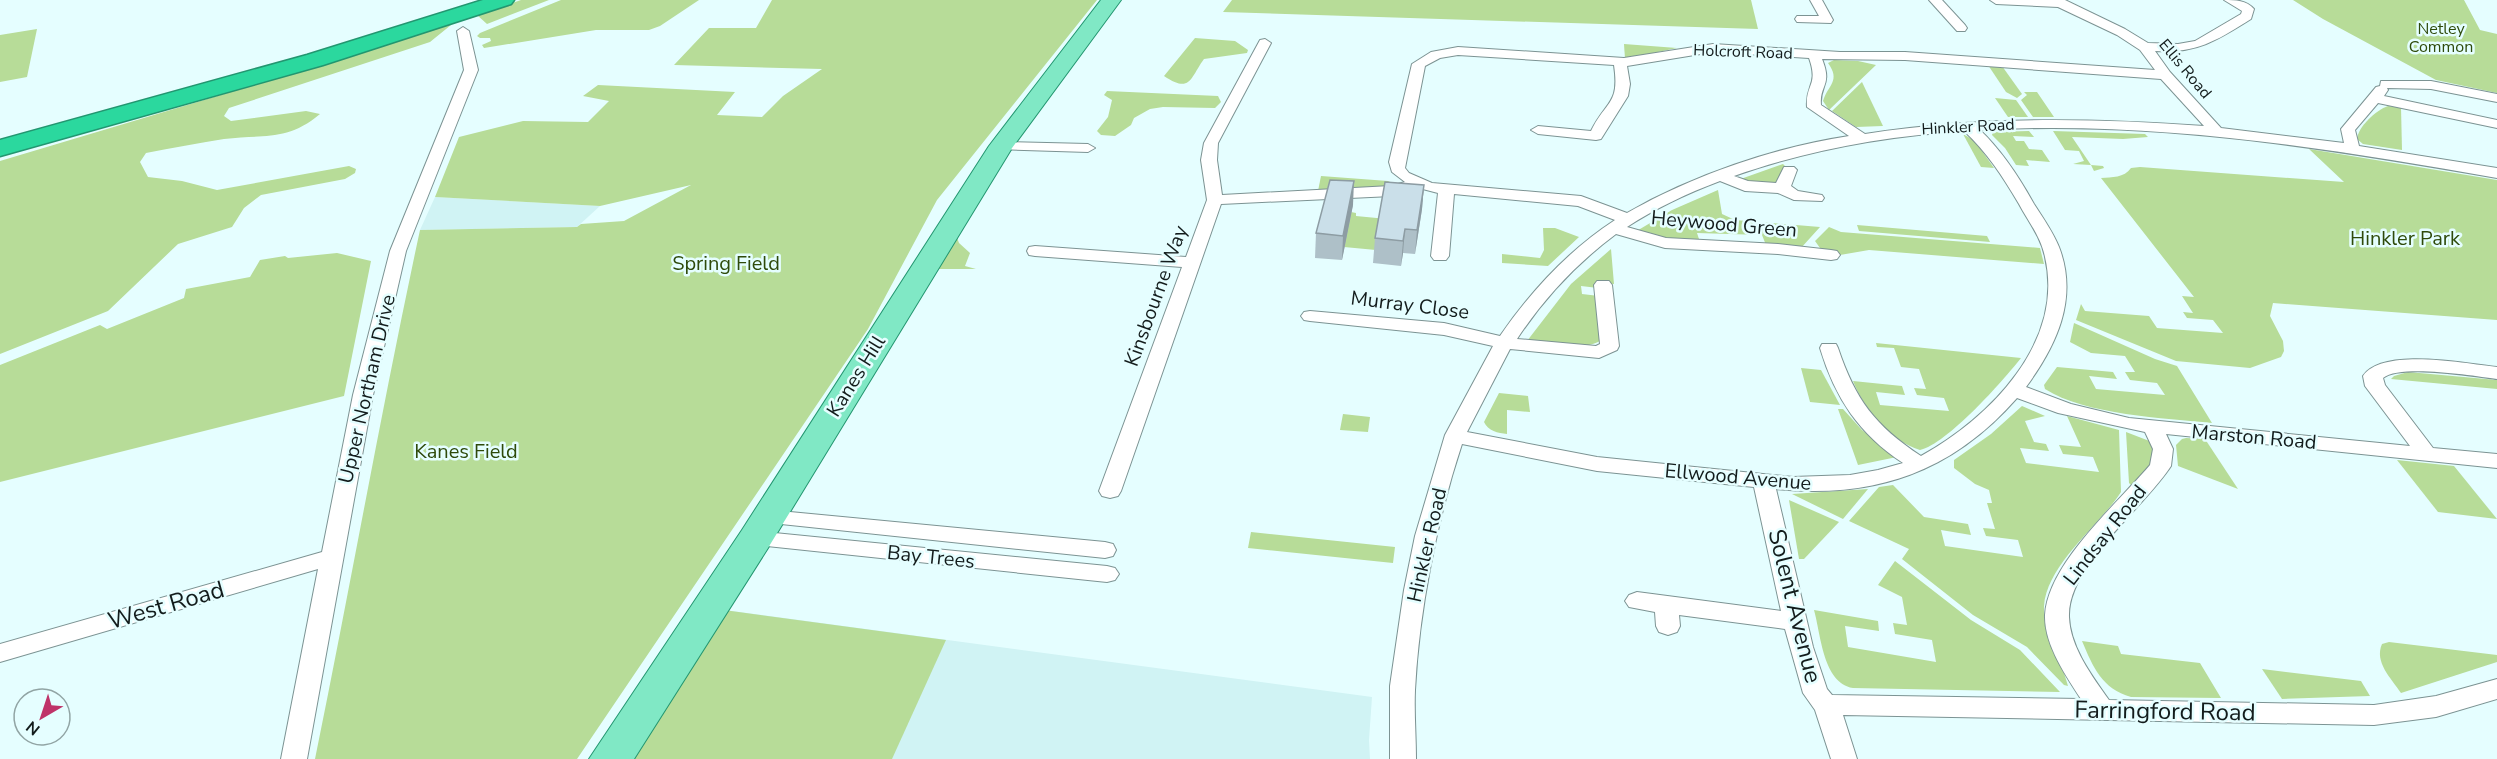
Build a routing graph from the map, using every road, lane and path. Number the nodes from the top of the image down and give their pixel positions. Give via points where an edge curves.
1 (445, 0) edge
2 (504, 0) edge
3 (1111, 0) edge
4 (1816, 0) edge
5 (1935, 0) edge
6 (1995, 0) edge
7 (2230, 0) edge
8 (2059, 2) edge
9 (1801, 19) dead end
10 (1960, 28) dead end
11 (463, 31) dead end
12 (1265, 44) dead end
13 (2145, 47) junction
14 (1814, 55) junction
15 (1620, 62) junction
16 (2165, 75) junction
17 (2374, 98) junction
18 (2497, 98) edge
19 (2497, 124) edge
20 (1967, 126) junction
21 (0, 129) edge
22 (1538, 130) dead end
23 (2218, 133) junction
24 (1860, 137) junction
25 (1000, 146) junction
26 (0, 148) edge
27 (1088, 148) dead end
28 (2353, 148) junction
29 (1789, 170) dead end
30 (2497, 173) edge
31 (1720, 175) junction
32 (1416, 183) junction
33 (1782, 188) junction
34 (1446, 190) junction
35 (1812, 199) dead end
36 (1215, 200) junction
37 (1621, 224) junction
38 (1035, 252) dead end
39 (1831, 255) dead end
40 (1440, 256) dead end
41 (1192, 263) junction
42 (1598, 289) dead end
43 (1310, 316) dead end
44 (1504, 344) junction
45 (1829, 348) dead end
46 (2497, 374) edge
47 (2015, 390) junction
48 (2152, 427) junction
49 (1455, 436) junction
50 (2426, 453) junction
51 (2497, 461) edge
52 (1919, 464) junction
53 (1764, 482) junction
54 (1110, 491) dead end
55 (762, 528) junction
56 (1105, 550) dead end
57 (332, 557) junction
58 (1107, 574) dead end
59 (1637, 601) dead end
60 (1795, 622) junction
61 (0, 653) edge
62 (2497, 689) edge
63 (1830, 705) junction
64 (2102, 711) junction
65 (294, 759) edge
66 (611, 759) edge
67 (1403, 759) edge
68 (1844, 759) edge

1 - 21 highway via 298,46
2 - 26 highway via 315,60
3 - 25 main road, Kanes Hill
4 - 9 street via 1827,20
5 - 10 street
6 - 8 street
7 - 13 street via 2247,9 2247,16 2204,44
8 - 13 street, Ellis Road
11 - 57 street, Upper Northam Drive via 471,70 398,251 363,395
12 - 36 street via 1210,143
13 - 16 street, Ellis Road
14 - 15 street, Holcroft Road via 1713,48
14 - 16 street, Holcroft Road via 1905,56
14 - 24 street via 1822,80 1813,96 1814,107
15 - 22 street via 1622,96 1602,120 1596,136
15 - 32 street, Holcroft Road via 1466,51 1447,52 1425,60 1419,64 1397,162 1397,169
16 - 23 street, Ellis Road
17 - 18 street via 2388,81 2431,84
17 - 19 street
17 - 28 street via 2348,129
20 - 23 street, Hinkler Road via 2127,126
20 - 24 street, Hinkler Road
20 - 47 street, Ellwood Avenue via 2003,163 2049,242 2056,264 2058,286 2051,328 2039,357
23 - 28 street, Hinkler Road
24 - 31 street, Hinkler Road via 1806,147
25 - 27 street
25 - 55 main road, Kanes Hill
28 - 30 street, Hinkler Road
29 - 33 street, Heywood Green
31 - 33 street, Heywood Green via 1745,186
31 - 37 street, Hinkler Road via 1666,198
32 - 34 street
32 - 36 street via 1392,191
33 - 35 street, Heywood Green
34 - 37 street via 1581,201
34 - 40 street
36 - 41 street, Kinsbourne Way
37 - 39 street, Heywood Green via 1665,243
37 - 44 street, Hinkler Road via 1594,243 1549,286
38 - 41 street
41 - 54 street, Kinsbourne Way
42 - 44 street via 1610,346 1605,351
43 - 44 street, Murray Close via 1444,329
44 - 49 street, Hinkler Road
45 - 52 street via 1854,409 1881,436
46 - 50 street via 2404,365 2375,372 2375,386
47 - 48 street, Marston Road via 2080,414
47 - 52 street, Ellwood Avenue via 1971,433
48 - 50 street, Marston Road
48 - 64 street, Lindsay Road via 2163,449 2160,466 2071,573 2057,607 2063,642
49 - 53 street, Ellwood Avenue via 1588,462
49 - 67 street, Hinkler Road via 1424,541 1414,591 1401,697
50 - 51 street, Marston Road
52 - 53 street, Ellwood Avenue via 1879,477 1824,484
53 - 60 street, Solent Avenue
55 - 56 street
55 - 58 street, Bay Trees
55 - 66 main road, Kanes Hill
57 - 61 street, West Road
57 - 65 street, Upper Northam Drive
59 - 60 street via 1667,615
60 - 63 street, Solent Avenue via 1816,693
62 - 64 street, Farringford Road via 2403,714
63 - 64 street, Farringford Road
63 - 68 street, Solent Avenue via 1828,710

